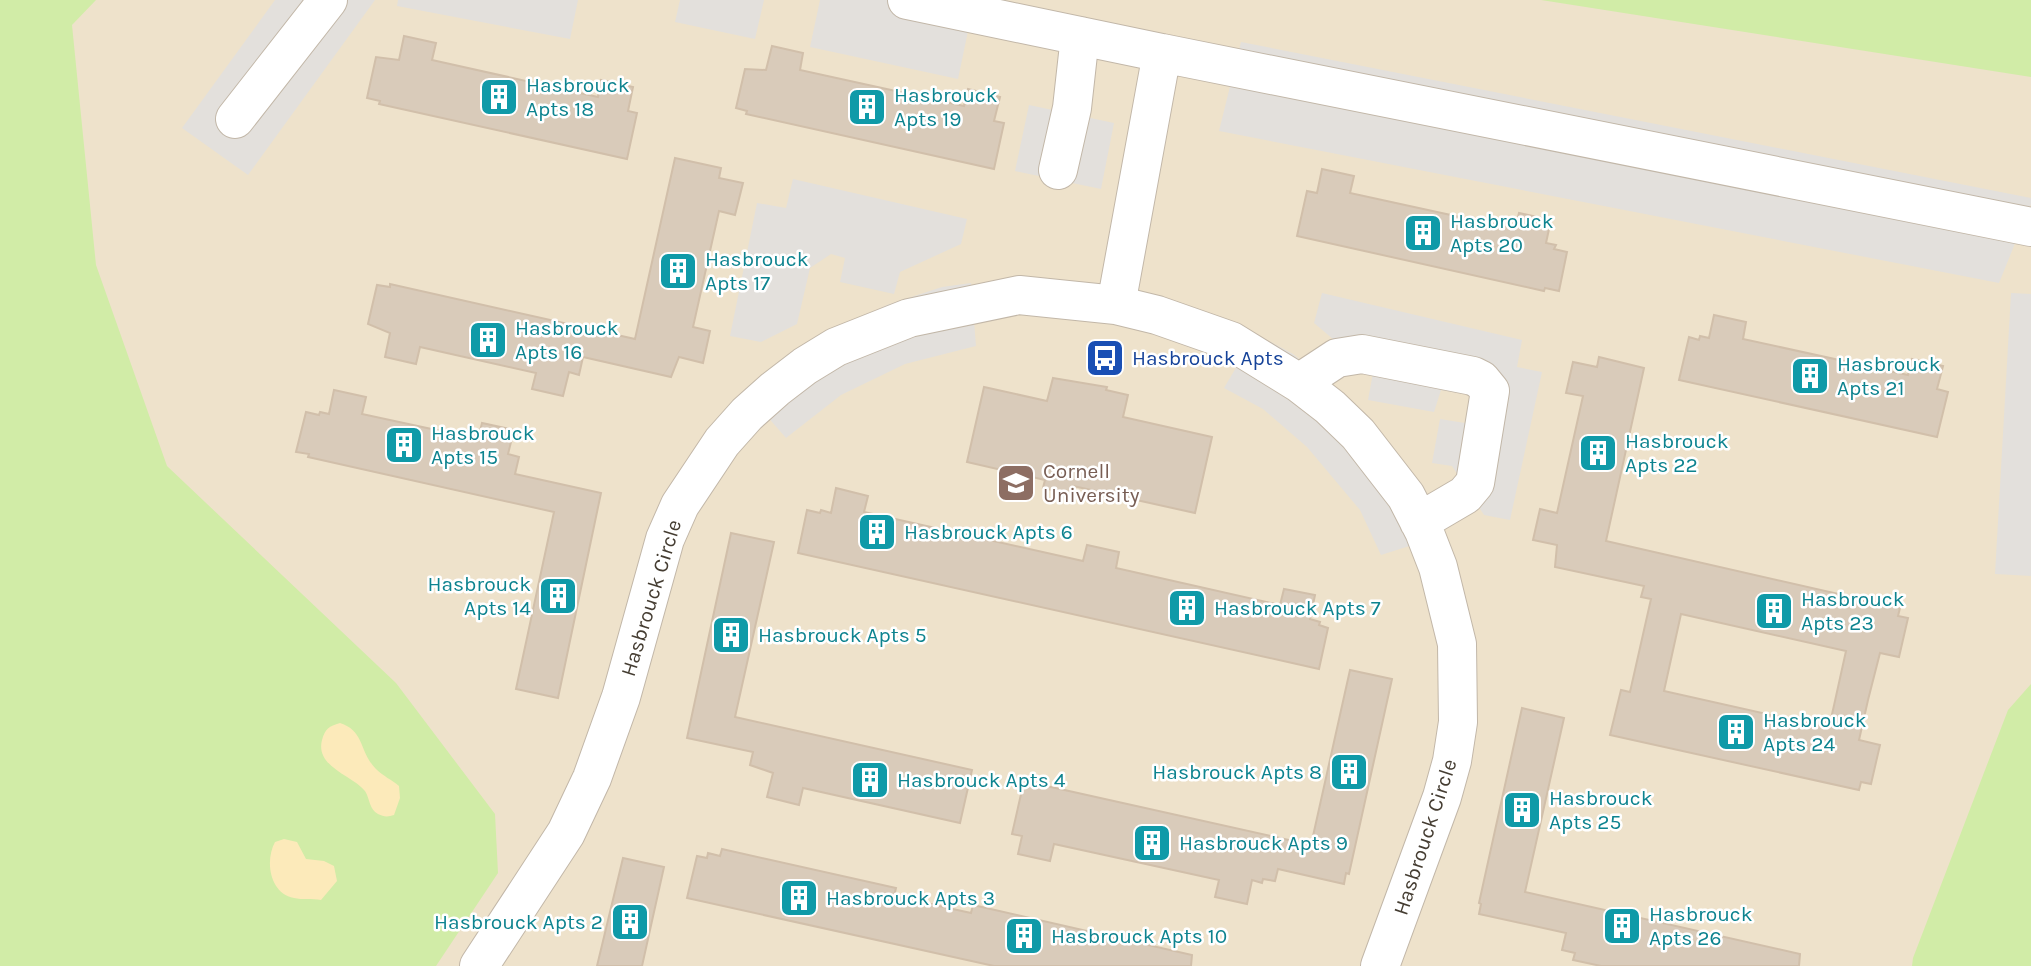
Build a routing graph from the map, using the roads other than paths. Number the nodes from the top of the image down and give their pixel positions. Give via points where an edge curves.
1 (328, 0) edge
2 (907, 0) edge
3 (1080, 36) junction
4 (1162, 53) junction
5 (235, 119) dead end
6 (1058, 170) dead end
7 (2031, 227) edge
8 (1116, 305) junction
9 (1298, 383) junction
10 (1419, 522) junction
11 (479, 966) edge
12 (1380, 966) edge

1 - 5 street
2 - 3 street
3 - 4 street
3 - 6 street via 1072,108
4 - 7 street
4 - 8 street
8 - 9 street, Hasbrouck Circle via 1231,341
8 - 11 street, Hasbrouck Circle via 1019,295 909,318 836,347 747,414 722,442 680,505 665,539 621,697 592,778 554,853
9 - 10 street, Hasbrouck Circle via 1358,434 1406,496
9 - 10 street via 1337,358 1362,354 1481,380 1490,391 1475,483 1457,501
10 - 12 street, Hasbrouck Circle via 1438,567 1457,644 1458,722 1442,797

